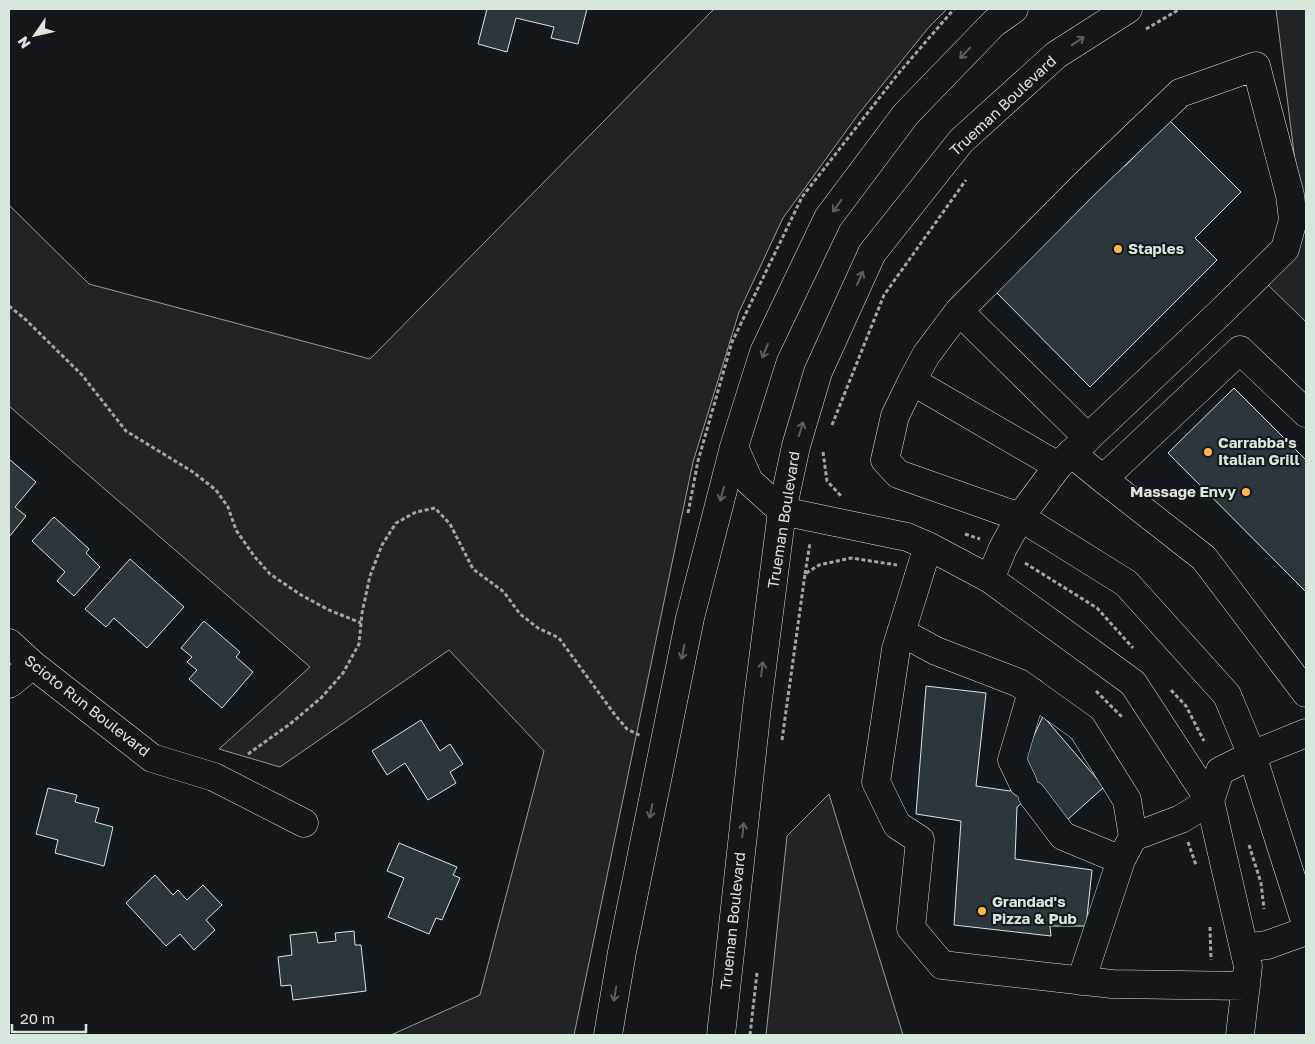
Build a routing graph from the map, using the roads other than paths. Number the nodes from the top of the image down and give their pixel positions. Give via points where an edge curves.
1 (1128, 9) edge
2 (1002, 13) edge
3 (959, 311) junction
4 (912, 381) junction
5 (1306, 413) edge
6 (734, 447) junction
7 (1072, 452) junction
8 (1102, 480) junction
9 (782, 511) junction
10 (1020, 517) junction
11 (928, 546) junction
12 (990, 579) junction
13 (901, 632) junction
14 (9, 643) edge
15 (33, 665) junction
16 (9, 684) edge
17 (1032, 692) junction
18 (1306, 692) edge
19 (1306, 733) edge
20 (1252, 755) junction
21 (1210, 800) junction
22 (304, 823) dead end
23 (1133, 837) junction
24 (1121, 860) junction
25 (1306, 924) edge
26 (1306, 931) edge
27 (1244, 948) junction
28 (1080, 981) junction
29 (1246, 986) junction
30 (608, 1035) edge
31 (721, 1035) edge
32 (1240, 1035) edge

9 -> 1 main road, Trueman Boulevard via 796,446 818,372 872,253 961,141 1056,55
2 -> 6 main road via 906,114 828,218 764,352
3 - 4 main road via 926,355
3 - 7 main road
3 - 7 main road via 1180,93 1256,66 1290,195 1293,220 1285,249
4 - 7 main road
4 - 10 main road via 895,416 885,460 898,474
5 - 8 main road via 1240,350
6 - 9 main road via 750,481
6 -> 30 main road via 690,618
7 - 8 main road
7 - 10 main road
8 - 18 main road via 1204,558
9 - 11 main road via 907,537
31 -> 9 main road, Trueman Boulevard
10 - 12 main road via 1002,548
10 - 20 main road via 1126,583 1227,696
11 - 12 main road
11 - 13 main road
12 - 21 main road via 1132,683
13 - 17 main road via 936,651 1019,682
13 - 28 main road via 876,782 897,825 920,840 911,928 942,965
14 - 15 main road, Scioto Run Boulevard
15 - 16 main road
15 - 22 main road, Scioto Run Boulevard via 152,758 214,777
17 - 23 main road via 1082,728 1127,800
17 - 24 main road via 1012,760 1028,789 1062,836
19 - 20 main road
20 - 21 main road via 1220,770
20 - 25 main road
21 - 23 main road via 1181,819
21 - 27 main road
23 - 24 main road
24 - 28 main road
26 - 27 main road via 1267,945
27 - 29 main road via 1248,966
28 - 29 main road
29 - 32 main road

